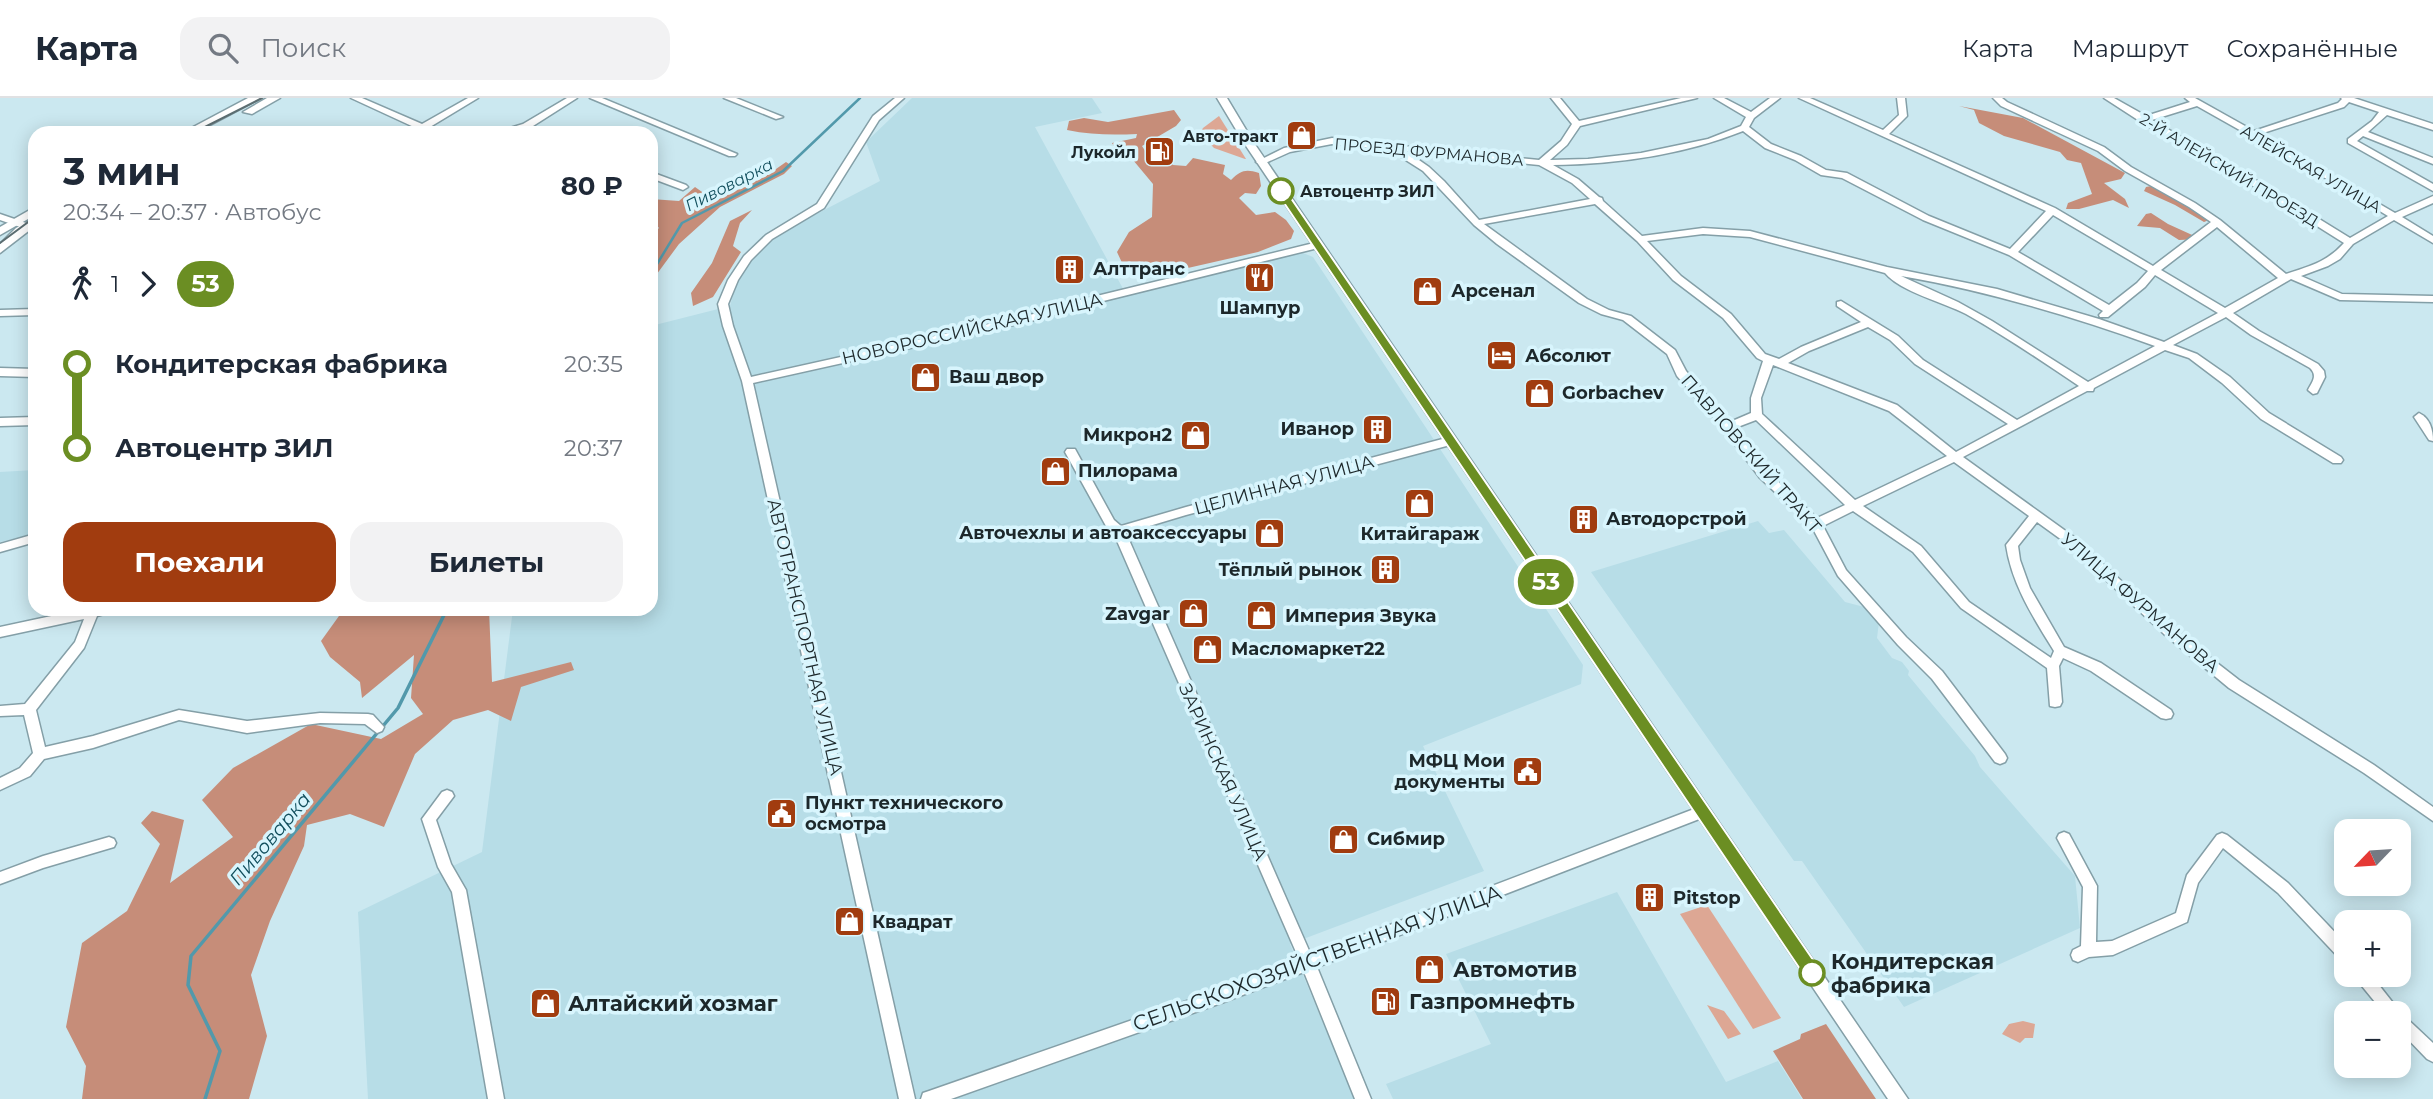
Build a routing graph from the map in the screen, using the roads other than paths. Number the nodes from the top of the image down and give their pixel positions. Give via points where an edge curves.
1 (256, 98) edge
2 (275, 98) edge
3 (355, 98) edge
4 (474, 98) edge
5 (573, 98) edge
6 (594, 98) edge
7 (728, 98) edge
8 (900, 98) edge
9 (1222, 98) edge
10 (1555, 98) edge
11 (1693, 98) edge
12 (1717, 98) edge
13 (1776, 98) edge
14 (1803, 98) edge
15 (1902, 98) edge
16 (1997, 98) edge
17 (2108, 98) edge
18 (2346, 98) edge
19 (2193, 100) edge
20 (2372, 102) edge
21 (2385, 111) junction
22 (1751, 116) junction
23 (779, 117) dead end
24 (2144, 120) junction
25 (1577, 124) junction
26 (202, 126) edge
27 (220, 126) edge
28 (418, 126) edge
29 (425, 126) edge
30 (526, 126) edge
31 (2433, 127) edge
32 (1744, 128) junction
33 (1885, 133) junction
34 (2362, 133) junction
35 (2252, 134) junction
36 (1397, 146) junction
37 (732, 153) dead end
38 (2433, 161) edge
39 (1261, 162) junction
40 (1541, 163) junction
41 (658, 178) edge
42 (683, 187) dead end
43 (2433, 188) edge
44 (2433, 199) edge
45 (1599, 200) junction
46 (2052, 211) junction
47 (28, 214) edge
48 (0, 217) edge
49 (2393, 217) junction
50 (2217, 222) junction
51 (12, 223) junction
52 (28, 223) edge
53 (1477, 223) junction
54 (28, 225) edge
55 (0, 232) edge
56 (1640, 239) junction
57 (2433, 240) edge
58 (2350, 242) junction
59 (1318, 244) junction
60 (0, 250) edge
61 (2012, 253) junction
62 (1887, 270) junction
63 (2153, 271) junction
64 (2290, 278) junction
65 (2433, 299) edge
66 (1841, 304) dead end
67 (2108, 309) junction
68 (28, 312) edge
69 (0, 313) edge
70 (2226, 313) junction
71 (2095, 321) junction
72 (1869, 323) junction
73 (2167, 346) junction
74 (1774, 362) junction
75 (0, 372) edge
76 (28, 373) edge
77 (747, 381) junction
78 (2089, 388) junction
79 (2313, 390) dead end
80 (1757, 415) junction
81 (2419, 417) dead end
82 (28, 421) edge
83 (0, 422) edge
84 (2017, 425) junction
85 (1728, 427) junction
86 (2433, 437) edge
87 (1450, 440) junction
88 (1071, 452) dead end
89 (1955, 457) junction
90 (2337, 460) dead end
91 (1854, 506) junction
92 (2036, 515) junction
93 (1816, 524) junction
94 (1119, 531) junction
95 (28, 540) edge
96 (0, 548) edge
97 (71, 616) edge
98 (91, 616) edge
99 (0, 632) edge
100 (2060, 651) junction
101 (2053, 666) junction
102 (2055, 702) dead end
103 (29, 709) junction
104 (0, 710) edge
105 (2166, 715) dead end
106 (377, 727) dead end
107 (40, 754) junction
108 (2000, 758) dead end
109 (0, 784) edge
110 (447, 796) dead end
111 (1702, 813) junction
112 (2433, 815) edge
113 (2064, 838) dead end
114 (109, 844) dead end
115 (0, 878) edge
116 (2334, 942) edge
117 (2083, 953) joint
118 (1308, 964) junction
119 (2372, 987) edge
120 (2384, 1001) edge
121 (2411, 1031) edge
122 (2433, 1054) edge
123 (496, 1099) edge
124 (908, 1099) edge
125 (929, 1099) edge
126 (1363, 1099) edge
127 (1899, 1099) edge

1 - 26 main road
2 - 27 main road
3 - 28 street
4 - 29 street
5 - 30 street
6 - 37 street
7 - 23 street
8 - 77 street, АВТОТРАНСПОРТНАЯ УЛИЦА via 876,118 821,206 769,237 747,258 723,304
9 - 39 main road
10 - 25 street
11 - 25 street
12 - 22 street
13 - 22 street
14 - 33 street
15 - 33 street via 1903,116
16 - 50 street via 2101,149
17 - 24 street, 2-Й АЛЕЙСКИЙ ПРОЕЗД
18 - 20 street
18 - 35 street via 2341,105
19 - 24 street
19 - 35 street, АЛЕЙСКАЯ УЛИЦА
20 - 21 street
21 - 31 street
21 - 34 street
22 - 32 street
24 - 58 street, 2-Й АЛЕЙСКИЙ ПРОЕЗД
25 - 40 street
32 - 40 street via 1711,141 1641,156
32 - 61 street via 1768,146 1824,173 1844,176 1926,218
33 - 46 street
34 - 38 street
34 - 43 street via 2351,141 2356,146
35 - 49 street, АЛЕЙСКАЯ УЛИЦА
36 - 39 street, ПРОЕЗД ФУРМАНОВА via 1332,141 1287,150
36 - 40 street, ПРОЕЗД ФУРМАНОВА
36 - 53 street, ПАВЛОВСКИЙ ТРАКТ via 1441,183
39 - 59 main road
40 - 45 street, ПРОЕЗД ФУРМАНОВА via 1561,171
41 - 42 street
44 - 49 street
45 - 53 street
45 - 56 street, ПРОЕЗД ФУРМАНОВА
46 - 61 street
46 - 63 street
47 - 51 main road
48 - 51 street
49 - 57 street, АЛЕЙСКАЯ УЛИЦА
49 - 58 street
50 - 63 street
50 - 64 street
51 - 52 street
51 - 55 main road
53 - 85 street, ПАВЛОВСКИЙ ТРАКТ via 1583,301 1627,318 1656,339
54 - 60 main road
56 - 62 street via 1727,232 1776,240
56 - 74 street, ПРОЕЗД ФУРМАНОВА via 1677,278 1727,316 1756,351
58 - 64 street via 2337,257
59 - 77 street, НОВОРОССИЙСКАЯ УЛИЦА via 1040,316
59 - 87 main road
61 - 67 street
62 - 71 street via 1993,291
62 - 78 street via 2028,346
63 - 67 street
63 - 70 street
64 - 65 street via 2340,297
64 - 70 street
66 - 72 street
67 - 71 street
68 - 69 street
70 - 73 street
70 - 79 street via 2314,366 2320,377
71 - 73 street
72 - 74 street
72 - 84 street via 1894,338 1919,362
73 - 78 street
73 - 90 street via 2202,361 2265,416
74 - 80 street via 1756,398
74 - 89 street, УЛИЦА ФУРМАНОВА via 1893,408
75 - 76 street
77 - 124 street, АВТОТРАНСПОРТНАЯ УЛИЦА
78 - 84 street
80 - 85 street
80 - 91 street
81 - 86 street
82 - 83 street
84 - 89 street
85 - 93 street, ПАВЛОВСКИЙ ТРАКТ via 1764,475
87 - 94 street, ЦЕЛИННАЯ УЛИЦА
87 - 111 main road
88 - 94 street, ЗАРИНСКАЯ УЛИЦА via 1110,523
89 - 91 street
89 - 92 street, УЛИЦА ФУРМАНОВА
91 - 93 street
91 - 101 street via 1917,550 1965,605
92 - 100 street via 2012,545 2014,561 2020,583
92 - 112 street, УЛИЦА ФУРМАНОВА via 2234,684 2370,769
93 - 108 street, ПАВЛОВСКИЙ ТРАКТ via 1842,573 1937,676
94 - 118 street, ЗАРИНСКАЯ УЛИЦА
95 - 96 street
97 - 99 street
98 - 103 street via 80,643
100 - 101 street
100 - 105 street via 2096,667
101 - 102 street
103 - 104 street
103 - 107 street
106 - 107 street via 368,719 320,718 247,727 179,715
107 - 109 street via 25,772
110 - 123 street via 429,819 445,867 459,890
111 - 118 street, СЕЛЬСКОХОЗЯЙСТВЕННАЯ УЛИЦА
111 - 127 main road
113 - 117 street via 2090,886
114 - 115 street
116 - 117 street via 2283,888 2222,839 2192,880 2182,917 2113,948
118 - 125 street, СЕЛЬСКОХОЗЯЙСТВЕННАЯ УЛИЦА
118 - 126 street, ЗАРИНСКАЯ УЛИЦА
119 - 120 street
121 - 122 street

